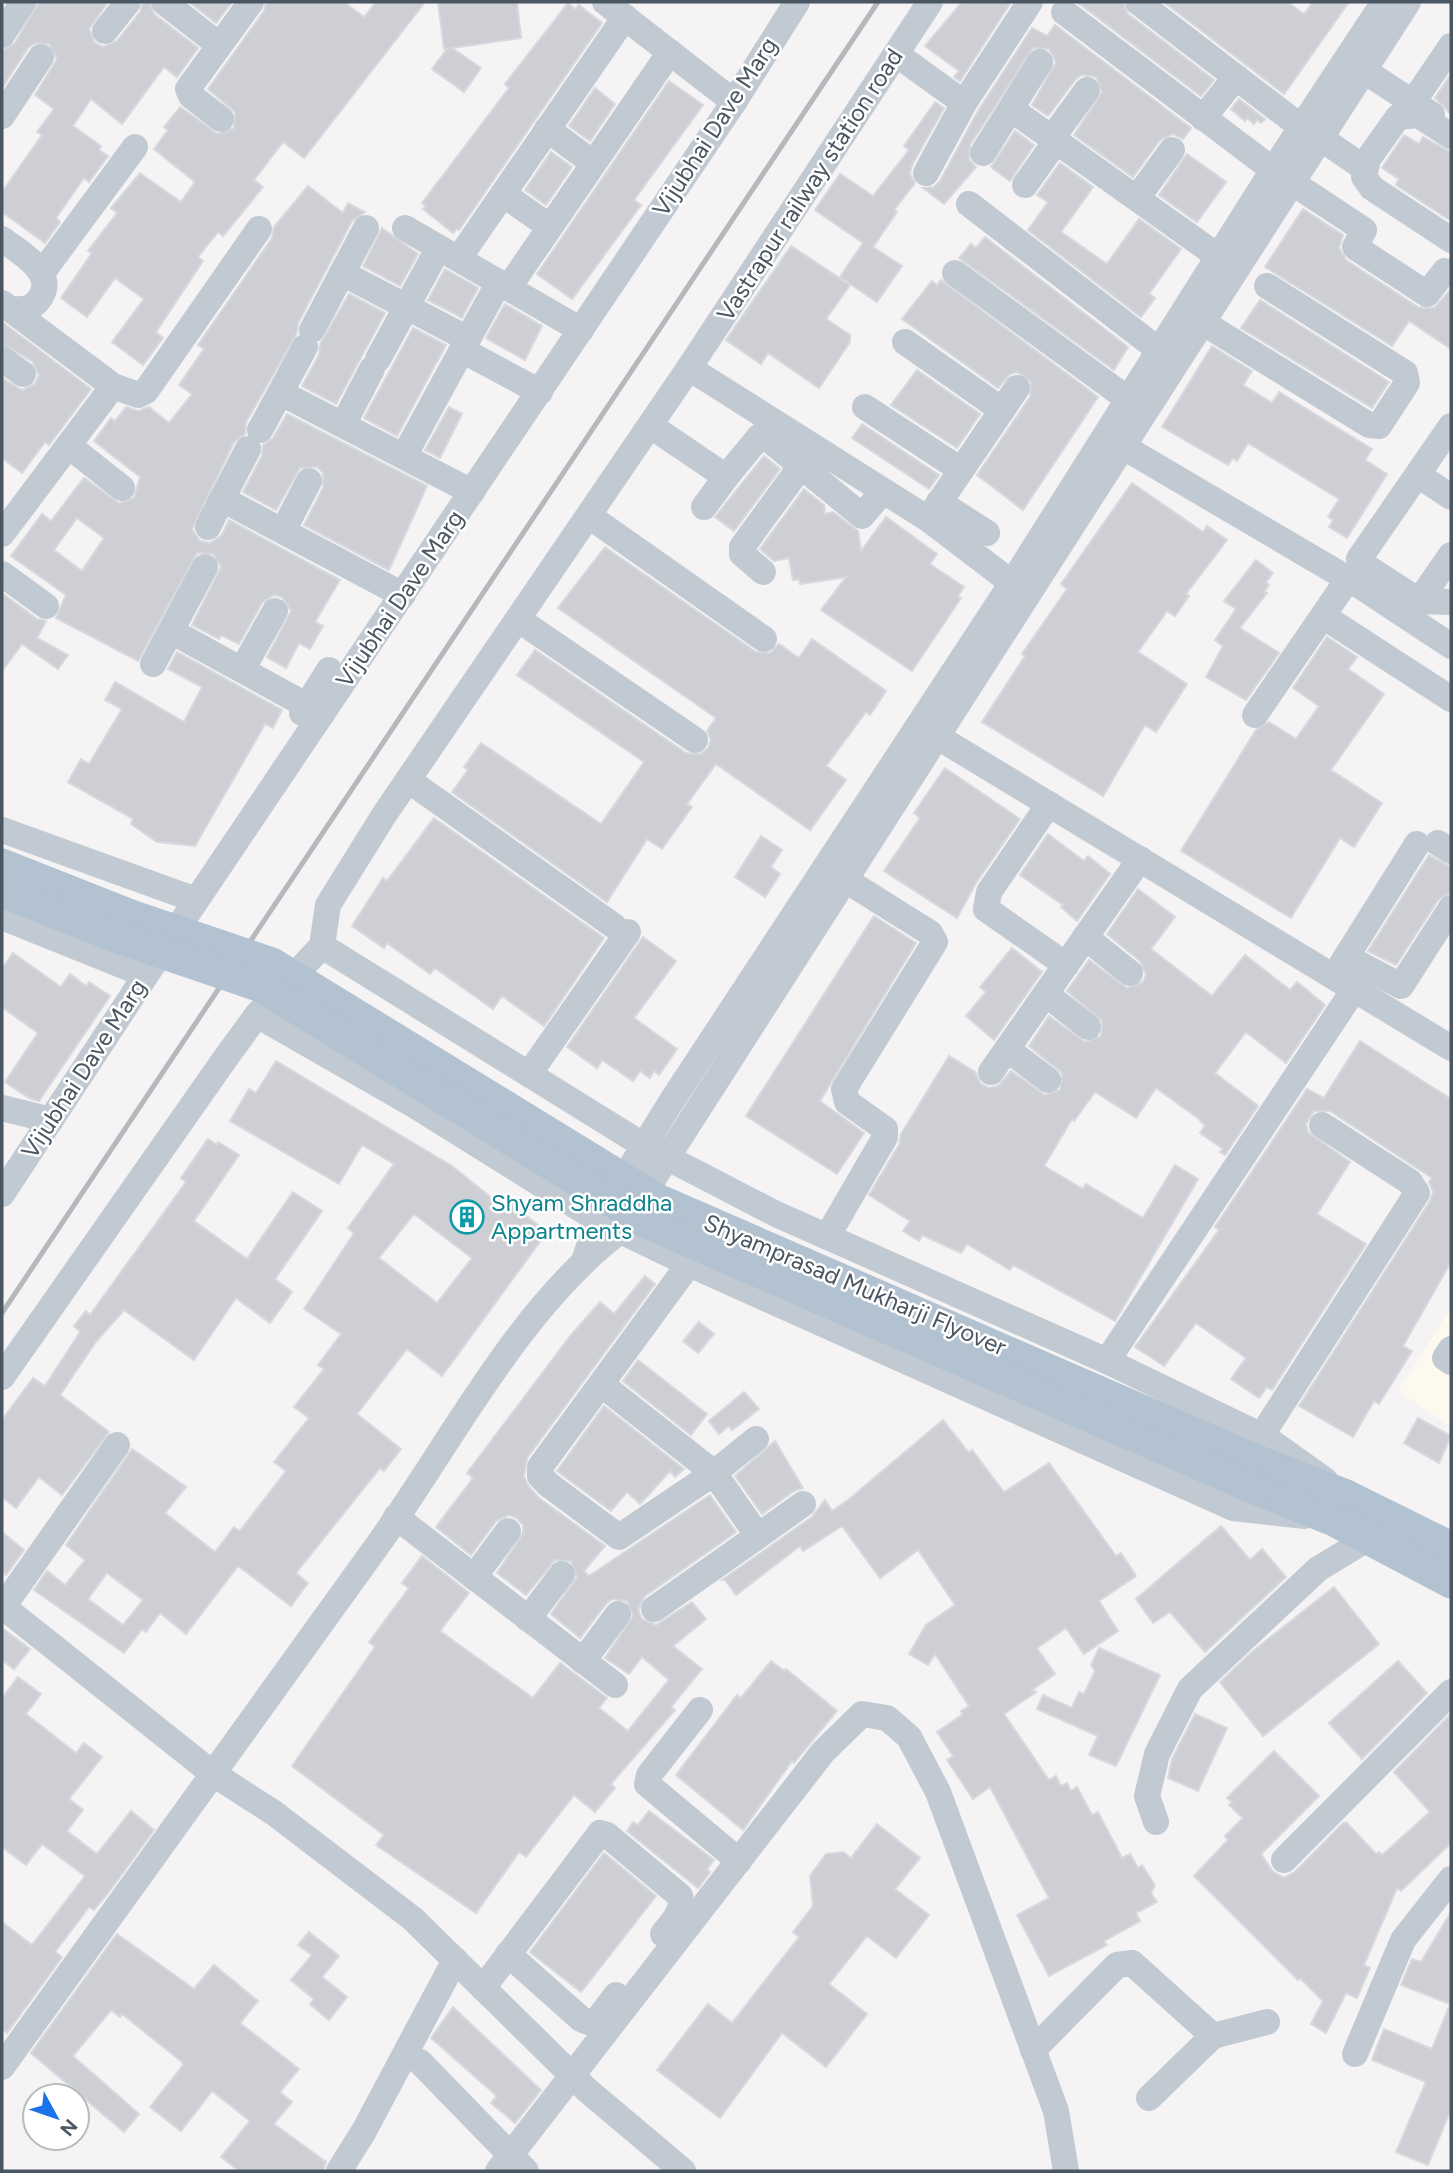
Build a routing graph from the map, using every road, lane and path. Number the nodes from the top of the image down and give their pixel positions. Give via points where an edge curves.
1 (23, 2) edge
2 (128, 2) edge
3 (164, 2) edge
4 (251, 2) edge
5 (797, 2) edge
6 (930, 2) edge
7 (1030, 2) edge
8 (1138, 2) edge
9 (1384, 2) edge
10 (1408, 2) edge
11 (615, 10) edge
12 (1064, 12) dead end
13 (105, 31) dead end
14 (2, 35) edge
15 (219, 44) junction
16 (1451, 46) edge
17 (670, 52) junction
18 (896, 54) junction
19 (41, 57) dead end
20 (1040, 62) dead end
21 (1363, 70) junction
22 (1236, 77) junction
23 (1087, 90) dead end
24 (734, 102) junction
25 (1413, 102) junction
26 (964, 103) junction
27 (1011, 108) junction
28 (2, 116) edge
29 (1203, 118) junction
30 (221, 119) dead end
31 (1451, 127) edge
32 (547, 129) junction
33 (1310, 132) junction
34 (1451, 136) edge
35 (1054, 140) junction
36 (135, 147) dead end
37 (1172, 150) dead end
38 (983, 153) dead end
39 (593, 163) junction
40 (1364, 168) junction
41 (926, 173) dead end
42 (1281, 176) junction
43 (1025, 185) dead end
44 (503, 194) junction
45 (1137, 198) junction
46 (970, 204) dead end
47 (550, 227) junction
48 (366, 228) dead end
49 (405, 228) dead end
50 (259, 229) dead end
51 (2, 239) edge
52 (1451, 240) edge
53 (1219, 257) junction
54 (460, 258) junction
55 (432, 260) dead end
56 (1445, 271) dead end
57 (42, 273) junction
58 (342, 273) junction
59 (954, 273) dead end
60 (1267, 286) dead end
61 (500, 291) junction
62 (6, 306) edge
63 (407, 307) junction
64 (1202, 322) junction
65 (581, 330) junction
66 (905, 342) dead end
67 (465, 345) junction
68 (1160, 351) junction
69 (689, 368) junction
70 (113, 386) junction
71 (1017, 388) dead end
72 (540, 392) junction
73 (281, 393) junction
74 (1129, 400) junction
75 (865, 407) dead end
76 (1002, 410) junction
77 (342, 425) junction
78 (651, 425) junction
79 (1451, 426) edge
80 (1115, 441) junction
81 (69, 446) junction
82 (404, 456) junction
83 (801, 466) junction
84 (961, 470) junction
85 (1418, 475) junction
86 (726, 477) junction
87 (309, 481) dead end
88 (122, 488) dead end
89 (883, 491) junction
90 (472, 492) junction
91 (1451, 497) edge
92 (222, 499) junction
93 (704, 507) dead end
94 (934, 510) junction
95 (589, 516) junction
96 (208, 527) dead end
97 (283, 531) junction
98 (987, 533) dead end
99 (2, 534) edge
100 (1451, 555) edge
101 (205, 568) dead end
102 (763, 572) dead end
103 (2, 574) edge
104 (1348, 579) junction
105 (1020, 590) junction
106 (403, 595) junction
107 (1451, 602) edge
108 (46, 606) dead end
109 (1413, 609) junction
110 (275, 611) dead end
111 (1323, 616) junction
112 (519, 620) junction
113 (171, 631) junction
114 (764, 639) dead end
115 (1451, 646) edge
116 (153, 664) dead end
117 (242, 670) junction
118 (329, 670) dead end
119 (1451, 699) edge
120 (315, 710) junction
121 (1255, 715) dead end
122 (928, 731) junction
123 (695, 740) dead end
124 (282, 744) dead end
125 (408, 780) junction
126 (1049, 804) junction
127 (2, 830) edge
128 (1436, 846) edge
129 (1140, 859) junction
130 (2, 865) edge
131 (844, 879) junction
132 (2, 891) edge
133 (196, 900) junction
134 (1451, 908) edge
135 (2, 917) edge
136 (1085, 937) junction
137 (322, 946) junction
138 (1066, 965) junction
139 (1130, 973) dead end
140 (1345, 973) junction
141 (146, 975) junction
142 (1045, 994) junction
143 (257, 1015) junction
144 (1088, 1027) dead end
145 (1451, 1048) edge
146 (1007, 1049) junction
147 (990, 1072) dead end
148 (529, 1074) junction
149 (1048, 1080) dead end
150 (2, 1108) edge
151 (51, 1120) junction
152 (1322, 1125) dead end
153 (655, 1151) junction
154 (2, 1194) edge
155 (609, 1226) junction
156 (827, 1237) junction
157 (689, 1264) junction
158 (1451, 1349) edge
159 (1107, 1361) junction
160 (1451, 1362) edge
161 (2, 1377) edge
162 (601, 1384) junction
163 (756, 1439) dead end
164 (117, 1446) dead end
165 (1262, 1463) junction
166 (714, 1472) junction
167 (803, 1504) dead end
168 (1340, 1508) junction
169 (396, 1517) junction
170 (508, 1531) dead end
171 (758, 1536) junction
172 (1369, 1538) junction
173 (1451, 1548) edge
174 (562, 1574) dead end
175 (474, 1577) junction
176 (1451, 1582) edge
177 (2, 1607) edge
178 (654, 1609) dead end
179 (618, 1614) dead end
180 (528, 1619) junction
181 (583, 1661) junction
182 (615, 1685) dead end
183 (1451, 1692) edge
184 (701, 1710) dead end
185 (212, 1773) junction
186 (1156, 1822) dead end
187 (1284, 1860) dead end
188 (739, 1861) junction
189 (1451, 1880) edge
190 (508, 1954) junction
191 (455, 1960) junction
192 (483, 1988) junction
193 (1267, 2022) dead end
194 (1213, 2036) junction
195 (1033, 2050) junction
196 (1355, 2054) dead end
197 (419, 2062) dead end
198 (2, 2067) edge
199 (573, 2077) junction
200 (1149, 2098) dead end
201 (511, 2166) edge
202 (339, 2171) edge
203 (683, 2171) edge
204 (1066, 2171) edge

1 - 14 street
2 - 13 street
3 - 15 street
4 - 15 street
5 - 24 street, Vijubhai Dave Marg
6 - 18 street, Vastrapur railway station road
7 - 26 street
8 - 22 street
9 - 33 street
10 - 21 street
11 - 17 street
11 - 32 street
12 - 29 street
15 - 30 street via 188,89
16 - 25 street
17 - 24 street
17 - 39 street
18 - 26 street
18 - 69 street, Vastrapur railway station road
19 - 28 street
20 - 27 street
21 - 25 street
21 - 33 street
22 - 29 street
22 - 33 street
23 - 35 street
24 - 65 street, Vijubhai Dave Marg
25 - 31 street
26 - 41 street
27 - 35 street
27 - 38 street
29 - 42 street
32 - 39 street
32 - 44 street
33 - 40 street
33 - 42 street
34 - 40 street via 1418,115 1398,117
35 - 43 street
35 - 45 street
36 - 57 street
37 - 45 street
39 - 47 street
40 - 52 street via 1372,188
42 - 53 street
42 - 56 street via 1364,230 1354,247 1427,294
42 - 64 street
44 - 47 street
44 - 54 street
45 - 53 street
46 - 68 street
47 - 61 street
48 - 58 street
49 - 54 street
50 - 70 street via 146,391 138,395
51 - 57 street
53 - 68 street
54 - 61 street
55 - 63 street
57 - 62 street via 42,295 33,306 24,310
58 - 63 street
58 - 73 street
59 - 74 street
60 - 64 street via 1405,373 1407,383 1380,426 1369,425
61 - 65 street
61 - 67 street
62 - 70 street
63 - 67 street
63 - 77 street
64 - 80 street
65 - 72 street, Vijubhai Dave Marg
66 - 76 street
67 - 72 street
67 - 82 street
68 - 74 street
69 - 78 street, Vastrapur railway station road
69 - 89 street
70 - 81 street
71 - 76 street
72 - 90 street, Vijubhai Dave Marg
73 - 77 street
73 - 92 street
74 - 80 street
75 - 84 street
76 - 84 street
77 - 82 street
78 - 86 street
78 - 95 street, Vastrapur railway station road
79 - 85 street
80 - 104 street
80 - 105 street
81 - 88 street
81 - 99 street
82 - 90 street
83 - 86 street via 771,441 759,437
83 - 89 street via 862,516
83 - 102 street via 742,547 742,554
84 - 94 street
85 - 91 street
85 - 109 street via 1359,559
86 - 93 street
87 - 97 street
89 - 94 street
90 - 106 street, Vijubhai Dave Marg
92 - 96 street
92 - 97 street
94 - 98 street
94 - 105 street
95 - 112 street, Vastrapur railway station road
95 - 114 street
97 - 106 street
100 - 109 street
101 - 113 street
103 - 108 street
104 - 109 street
104 - 111 street
105 - 122 street
106 - 120 street, Vijubhai Dave Marg
107 - 109 street
109 - 115 street
110 - 117 street
111 - 119 street
111 - 121 street
112 - 123 street
112 - 125 street, Vastrapur railway station road
113 - 116 street
113 - 117 street
117 - 120 street
118 - 120 street
120 - 124 street
120 - 133 street, Vijubhai Dave Marg
122 - 126 street
122 - 131 street
122 - 153 street
125 - 137 street, Vastrapur railway station road via 328,905
125 - 148 street via 621,929
126 - 129 street
126 - 138 street via 989,892 986,909
127 - 133 street
128 - 140 street
129 - 136 street
129 - 140 street
130 - 165 main road, Shyamprasad Mukharji Flyover, bridge via 272,964 657,1200
131 - 153 street
131 - 156 street via 930,933 935,942 844,1089 847,1102 880,1123 885,1137
132 - 165 main road, Shyamprasad Mukharji Flyover, bridge via 261,986 646,1222
133 - 141 street, Vijubhai Dave Marg
134 - 140 street via 1401,986
135 - 141 street
136 - 138 street
136 - 139 street
137 - 143 street
137 - 148 street
138 - 142 street
140 - 145 street
140 - 159 street
141 - 151 street, Vijubhai Dave Marg
142 - 144 street
142 - 146 street
143 - 155 street via 414,1105
143 - 161 street
146 - 147 street
146 - 149 street
148 - 153 street
150 - 151 street
151 - 154 street, Vijubhai Dave Marg
152 - 165 street via 1410,1182 1417,1193
153 - 155 street
153 - 156 street
155 - 157 street
155 - 169 street via 491,1373
156 - 159 street
157 - 162 street
157 - 168 street via 1233,1508
158 - 160 street via 1445,1358
159 - 165 street
162 - 166 street
162 - 166 street via 540,1467 540,1476 563,1496 619,1537
163 - 166 street
164 - 177 street
165 - 168 main road, Shyamprasad Mukharji Flyover
165 - 168 street
166 - 171 street
167 - 171 street
168 - 172 main road
168 - 173 main road
169 - 175 street
169 - 185 street
170 - 175 street
171 - 178 street
172 - 176 main road
172 - 186 street via 1318,1569 1190,1689 1157,1754 1147,1796
174 - 180 street
175 - 180 street
177 - 185 street
179 - 181 street
180 - 181 street
181 - 182 street
183 - 187 street
184 - 188 street via 649,1775 647,1784
185 - 191 street via 274,1813 414,1919
185 - 198 street
188 - 195 street via 823,1752 862,1714 887,1718 909,1737 938,1793
188 - 199 street
189 - 196 street via 1403,1940
190 - 190 street via 600,1833 680,1896 679,1913 598,2019 581,2020
190 - 192 street
191 - 192 street
191 - 202 street
192 - 199 street
193 - 194 street
194 - 195 street via 1132,1963 1124,1962
194 - 200 street
195 - 204 street via 1056,2111
197 - 201 street
199 - 201 street
199 - 203 street

